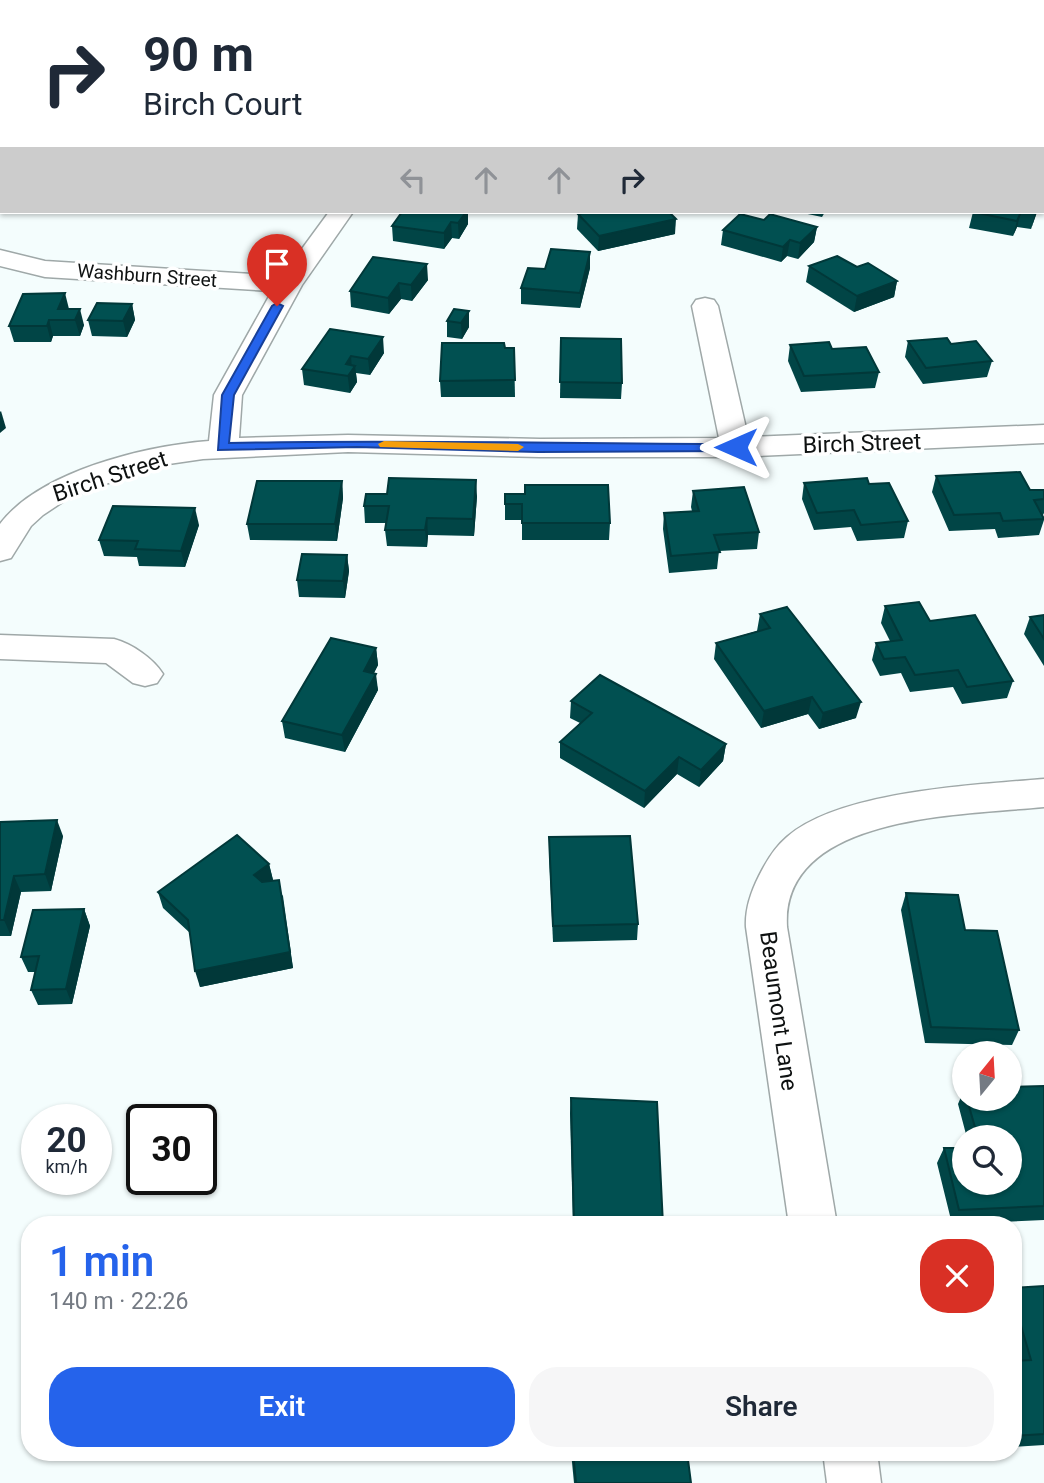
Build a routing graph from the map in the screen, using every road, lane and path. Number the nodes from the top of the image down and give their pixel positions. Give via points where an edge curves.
1 (340, 214) edge
2 (0, 258) edge
3 (289, 284) junction
4 (705, 306) dead end
5 (1044, 434) edge
6 (223, 447) junction
7 (736, 447) junction
8 (0, 551) edge
9 (0, 648) edge
10 (145, 674) dead end
11 (1044, 793) edge
12 (811, 1216) edge
13 (851, 1461) edge
14 (854, 1483) edge

1 - 3 street
2 - 3 street, Washburn Street via 45,269
3 - 6 street via 228,395
4 - 7 street
5 - 7 street, Birch Street
6 - 7 street, Birch Street
6 - 8 street, Birch Street via 153,458 68,486 39,500 16,522
9 - 10 street via 114,651
11 - 12 street, Beaumont Lane via 936,804 875,816 815,838 785,865 766,920
13 - 14 street

